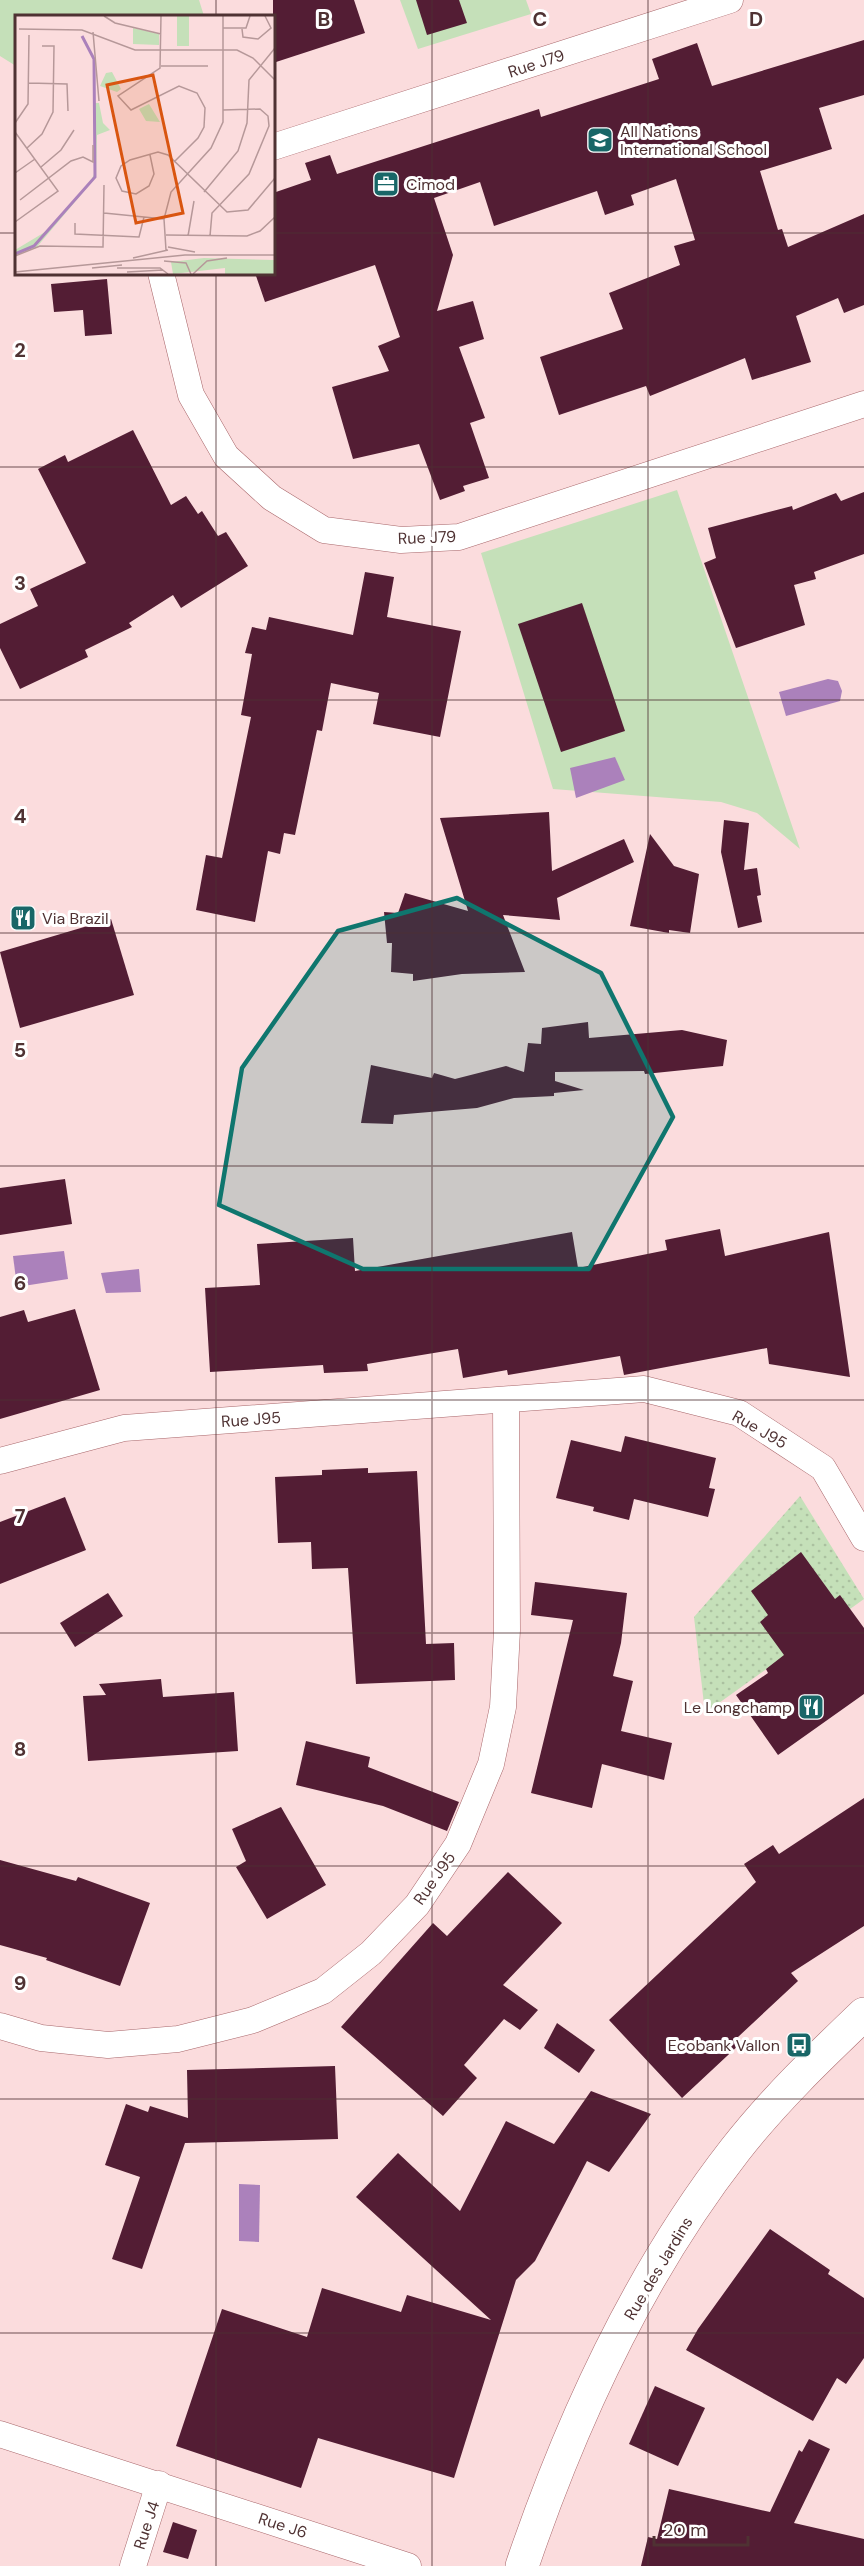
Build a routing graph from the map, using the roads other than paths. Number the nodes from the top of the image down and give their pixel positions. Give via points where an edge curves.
1 (730, 0) edge
2 (274, 147) edge
3 (161, 274) edge
4 (864, 404) edge
5 (506, 1401) junction
6 (0, 1461) edge
7 (864, 1538) edge
8 (864, 2014) edge
9 (0, 2026) edge
10 (0, 2434) edge
11 (159, 2484) junction
12 (133, 2566) edge
13 (408, 2566) edge
14 (522, 2566) edge

1 - 2 street, Rue J79
3 - 4 street, Rue J79 via 191,395 226,456 272,498 324,530 401,540 459,537
5 - 6 street, Rue J95 via 124,1428
5 - 7 street, Rue J95 via 644,1389 739,1413 823,1468
5 - 9 street, Rue J95 via 507,1630 503,1707 491,1764 458,1844 417,1905 371,1953 322,1991 253,2020 178,2039 108,2045 40,2038
8 - 14 main road, Rue des Jardins via 803,2072 735,2150 676,2235 581,2411
10 - 11 street, Rue J6
11 - 12 street, Rue J4
11 - 13 street, Rue J6

